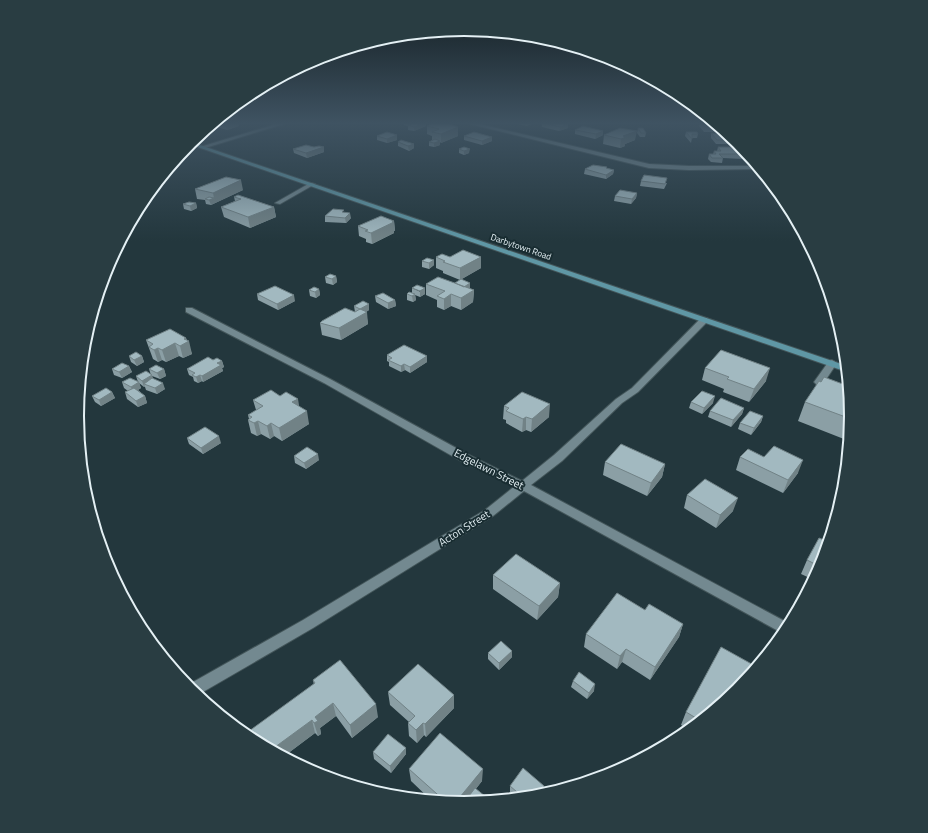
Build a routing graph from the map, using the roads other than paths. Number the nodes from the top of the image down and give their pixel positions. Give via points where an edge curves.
1 (250, 163) edge
2 (633, 163) edge
3 (752, 168) edge
4 (312, 184) junction
5 (278, 203) dead end
6 (189, 310) dead end
7 (704, 320) junction
8 (832, 363) junction
9 (841, 367) edge
10 (844, 390) edge
11 (523, 486) junction
12 (781, 626) edge
13 (197, 688) edge

1 - 4 main road, Darbytown Road
2 - 3 street via 689,168
4 - 5 street
4 - 7 main road, Darbytown Road
6 - 11 street, Edgelawn Street via 326,381 465,458
7 - 8 main road, Darbytown Road
7 - 11 street, Acton Street via 635,390 619,401 558,458
8 - 9 main road, Darbytown Road
8 - 10 street via 819,382
11 - 12 street, Edgelawn Street
11 - 13 street, Acton Street via 490,513 308,624

